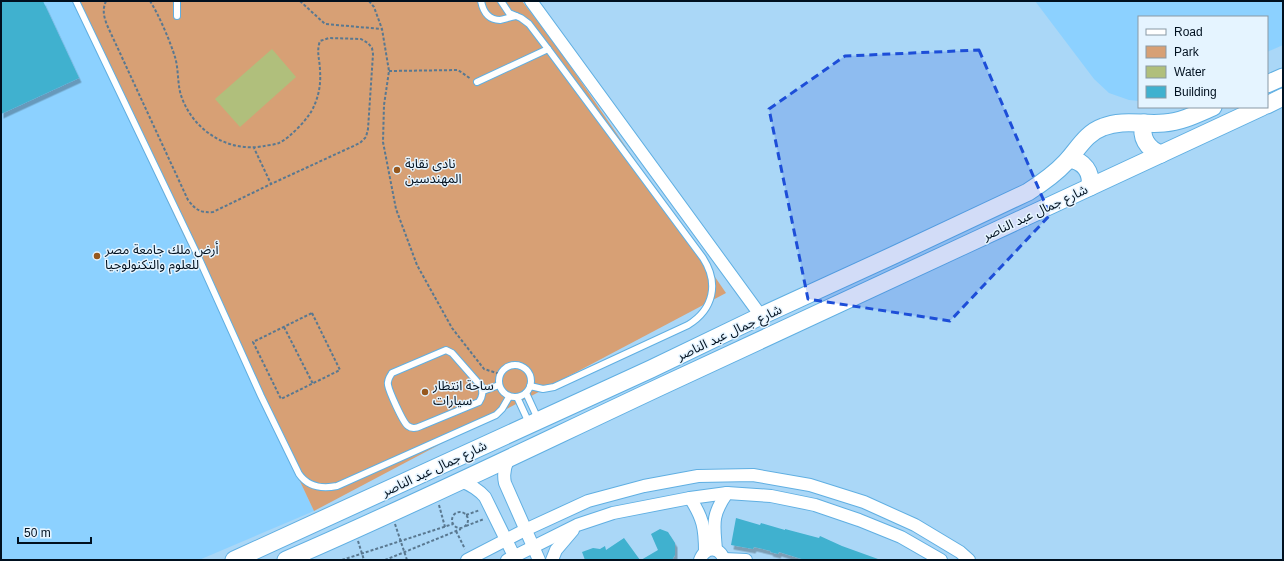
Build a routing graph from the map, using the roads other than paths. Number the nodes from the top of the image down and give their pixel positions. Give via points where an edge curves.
1 (76, 1) edge
2 (177, 1) edge
3 (481, 1) edge
4 (501, 1) edge
5 (531, 1) edge
6 (176, 16) dead end
7 (517, 16) junction
8 (548, 49) junction
9 (1283, 77) edge
10 (477, 82) road end
11 (1268, 84) edge
12 (1283, 97) edge
13 (1268, 104) edge
14 (1211, 108) edge
15 (1260, 108) edge
16 (1144, 123) junction
17 (1161, 154) junction
18 (1069, 158) junction
19 (1090, 187) junction
20 (761, 316) junction
21 (651, 369) junction
22 (499, 385) junction
23 (530, 386) junction
24 (662, 386) junction
25 (483, 391) junction
26 (526, 393) junction
27 (509, 397) junction
28 (517, 398) junction
29 (534, 422) junction
30 (508, 460) junction
31 (461, 481) junction
32 (726, 493) junction
33 (690, 498) junction
34 (577, 525) junction
35 (525, 530) junction
36 (506, 540) junction
37 (533, 546) junction
38 (707, 554) edge
39 (512, 559) edge
40 (234, 560) edge
41 (286, 560) edge
42 (468, 560) edge
43 (539, 560) edge
44 (552, 560) edge
45 (724, 560) edge
46 (746, 560) edge
47 (941, 560) edge
48 (969, 560) edge

1 - 27 lane via 196,252 261,396 299,474 308,484 318,487 337,486 496,415
2 - 6 lane
3 - 7 lane via 482,8 494,20
4 - 7 lane via 509,13
5 - 20 street
7 - 8 lane via 529,24
8 - 10 lane
8 - 23 lane via 703,258 711,273 712,291 696,321 554,387 543,389
9 - 11 main road
12 - 13 main road
14 - 16 main road, شارع جمال عبد الناصر via 1173,122
15 - 17 main road, شارع جمال عبد الناصر
16 - 17 main road via 1142,133 1145,142 1152,150
16 - 18 main road, شارع جمال عبد الناصر via 1119,122 1102,127 1086,137
17 - 19 main road, شارع جمال عبد الناصر
18 - 19 main road via 1086,168 1090,177
18 - 20 main road, شارع جمال عبد الناصر via 1028,192
19 - 24 main road, شارع جمال عبد الناصر
20 - 21 main road, شارع جمال عبد الناصر
21 - 24 main road via 659,374
21 - 29 main road, شارع جمال عبد الناصر
22 - 23 lane via 500,374 507,367 518,365 530,376
22 - 25 lane
22 - 27 lane
23 - 26 lane
24 - 30 main road, شارع جمال عبد الناصر
25 - 25 lane via 479,402 412,428 402,420 388,382 392,373 446,350 452,353
26 - 28 lane
26 - 29 lane
27 - 28 lane
28 - 29 lane
29 - 40 main road, شارع جمال عبد الناصر
30 - 31 main road, شارع جمال عبد الناصر
30 - 35 street via 503,475
31 - 36 street via 470,484 485,497
31 - 41 main road, شارع جمال عبد الناصر
32 - 33 street
32 - 38 street via 714,518
32 - 47 street via 771,496 815,506 901,537
33 - 34 street via 613,513
33 - 38 street via 702,521
34 - 37 street
34 - 44 street via 556,550
35 - 36 street
35 - 37 street
35 - 48 street via 588,501 644,486 698,476 753,475 810,485 864,502 915,525
36 - 39 street
36 - 42 street
37 - 39 street
37 - 43 street
38 - 45 street via 722,555
45 - 46 street

